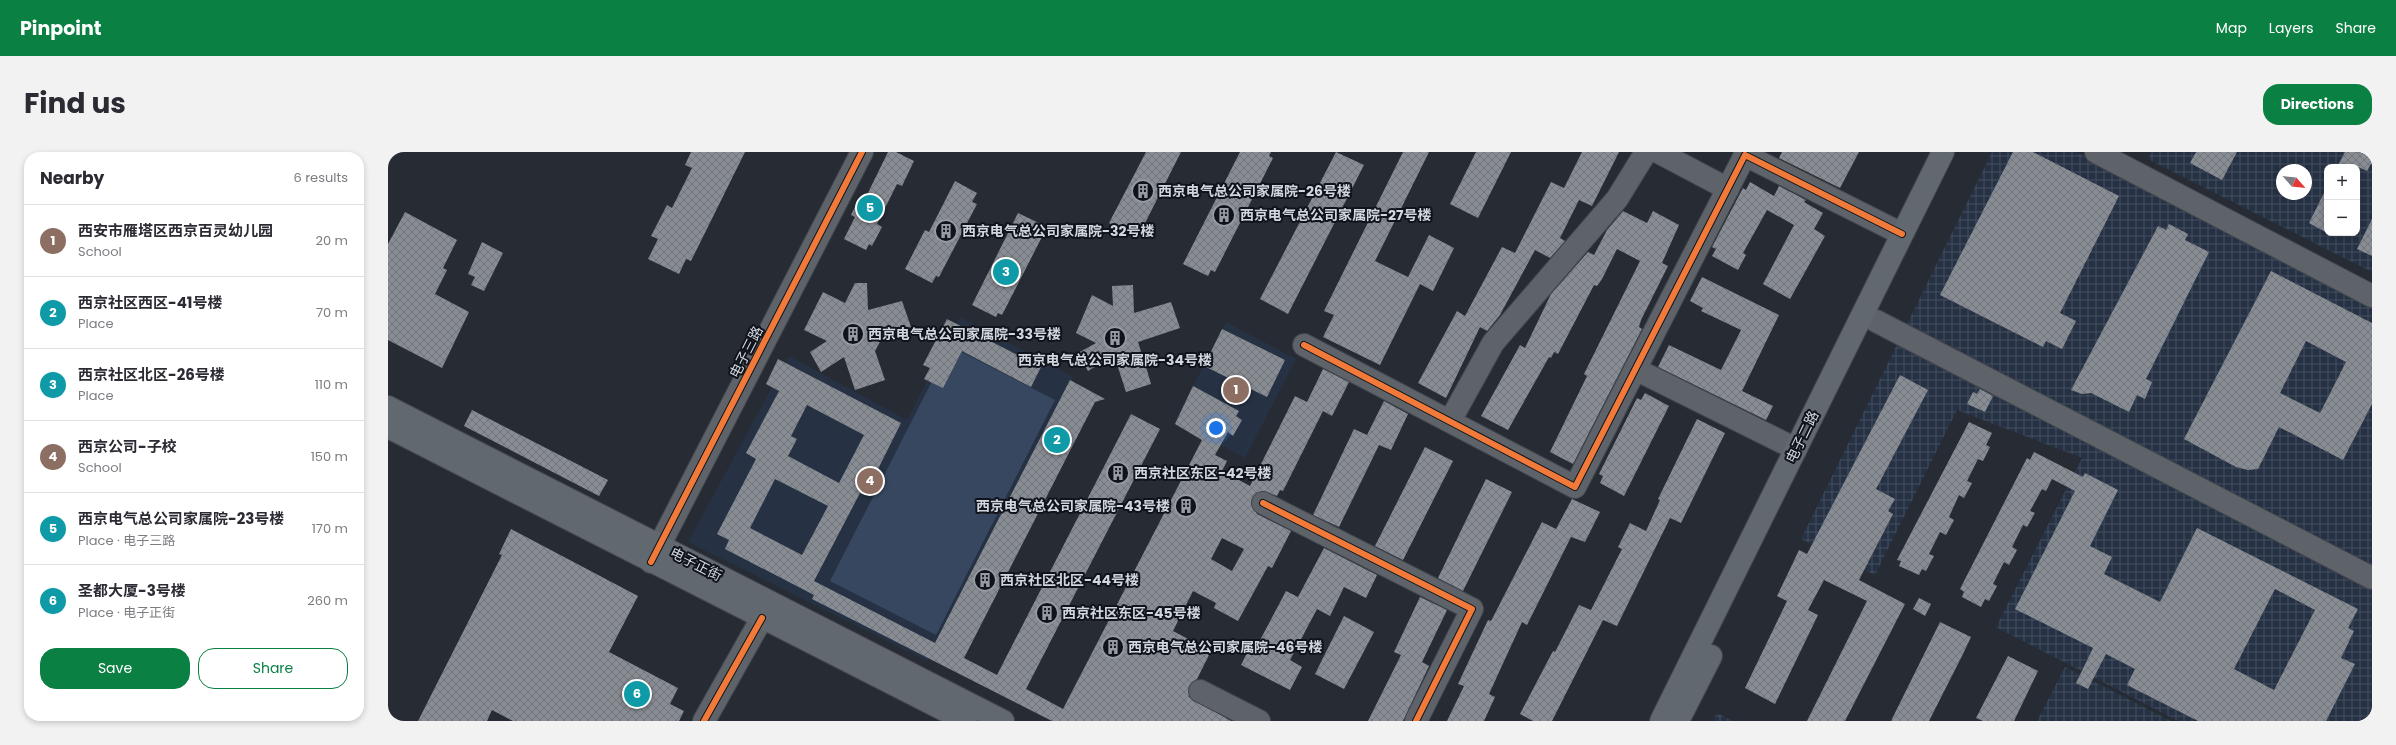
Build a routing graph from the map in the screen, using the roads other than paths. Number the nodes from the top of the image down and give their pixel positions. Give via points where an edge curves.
1 (862, 152) edge
2 (1646, 152) edge
3 (1658, 152) edge
4 (1943, 152) edge
5 (1959, 152) edge
6 (2096, 152) edge
7 (1728, 189) junction
8 (1902, 234) junction
9 (2372, 296) edge
10 (1876, 321) junction
11 (1304, 345) dead end
12 (1636, 369) junction
13 (388, 407) edge
14 (1450, 421) junction
15 (388, 427) edge
16 (1796, 449) junction
17 (1263, 503) dead end
18 (656, 554) junction
19 (2372, 578) edge
20 (762, 618) junction
21 (1200, 691) dead end
22 (704, 721) edge
23 (966, 721) edge
24 (1003, 721) edge
25 (1259, 721) edge
26 (1416, 721) edge
27 (1661, 721) edge
28 (1678, 721) edge

1 - 18 street, 电子三路
2 - 14 street via 1617,199 1492,343
3 - 7 street
4 - 8 main road, 电子二路
5 - 10 main road, 电子二路
6 - 9 street
7 - 8 street via 1745,155
7 - 12 street
8 - 16 main road, 电子二路
10 - 19 street
10 - 28 main road, 电子二路
11 - 14 street
12 - 14 street via 1575,487
12 - 16 street
13 - 18 main road, 电子正街
15 - 18 main road, 电子正街
16 - 27 main road, 电子二路
17 - 26 street via 1472,609
18 - 20 main road, 电子正街
18 - 24 main road, 电子正街
20 - 22 street
20 - 23 main road, 电子正街
21 - 25 street

